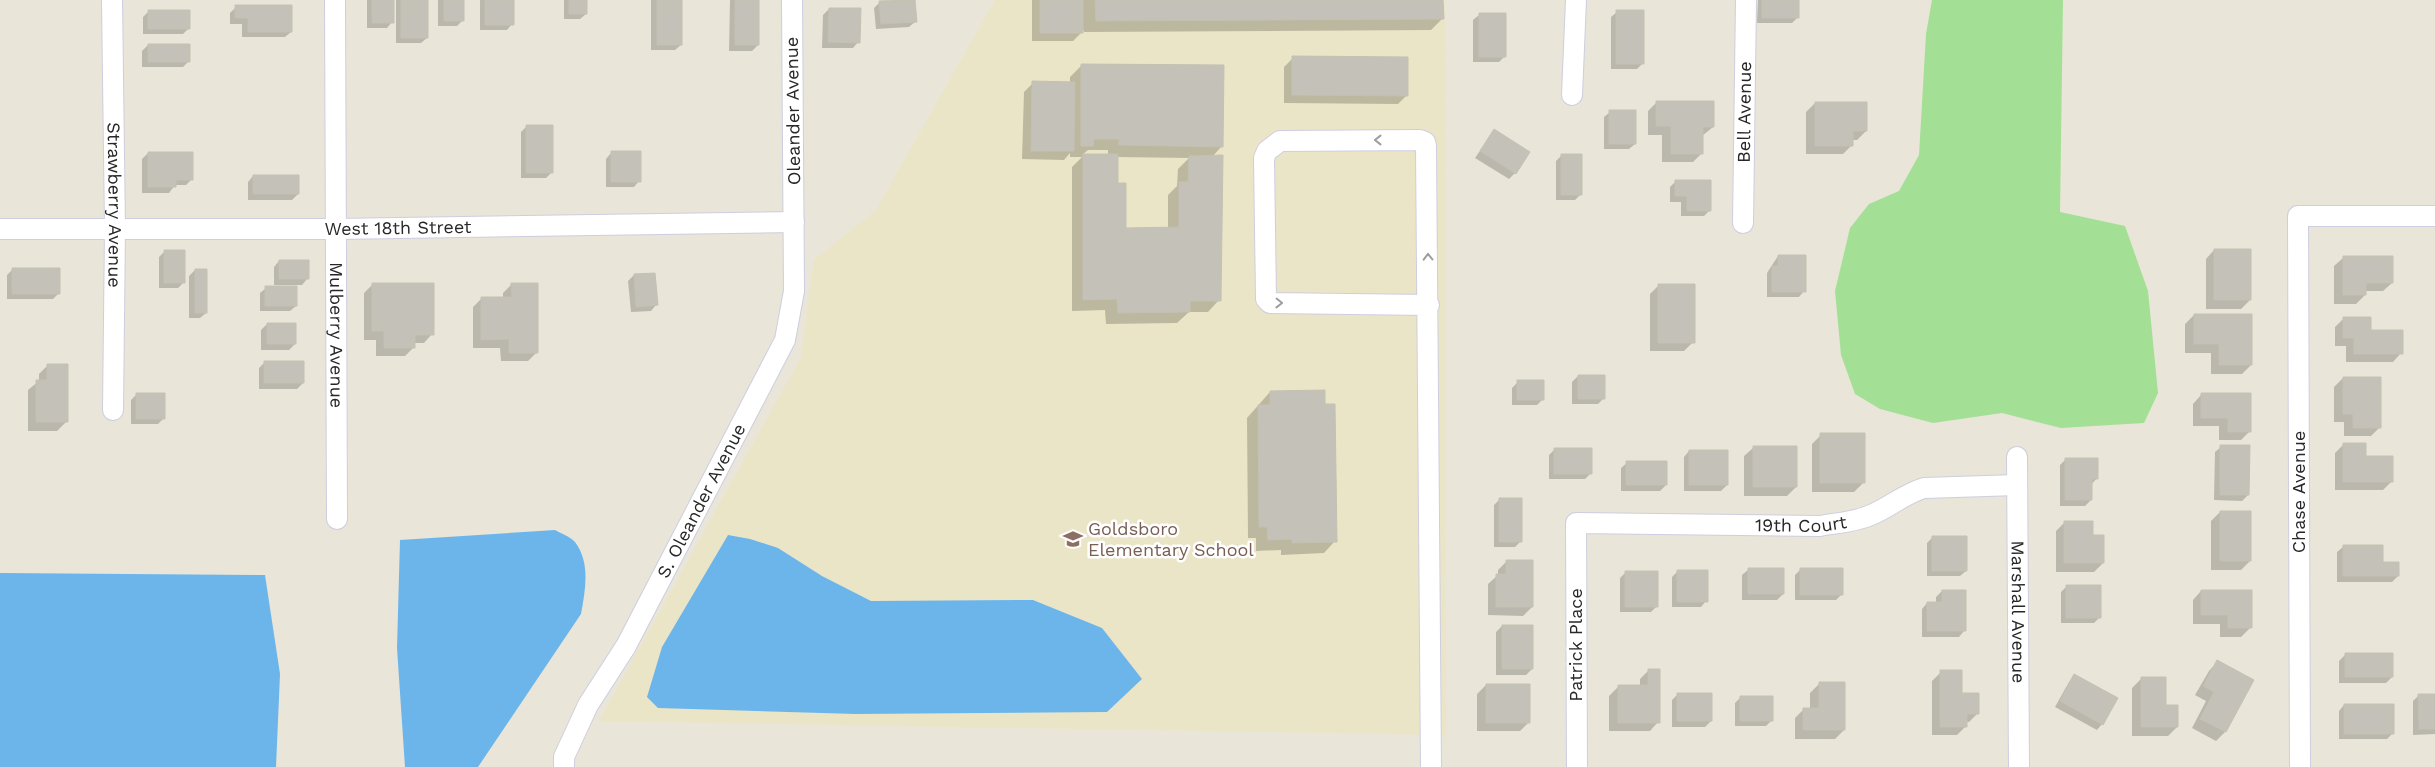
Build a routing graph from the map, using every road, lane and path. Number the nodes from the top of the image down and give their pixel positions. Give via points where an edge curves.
1 (112, 0) edge
2 (335, 0) edge
3 (792, 0) edge
4 (1576, 0) edge
5 (1746, 0) edge
6 (1572, 95) dead end
7 (2435, 216) edge
8 (794, 222) junction
9 (1743, 223) dead end
10 (0, 229) edge
11 (115, 229) junction
12 (336, 229) junction
13 (1429, 306) junction
14 (113, 410) dead end
15 (2016, 457) dead end
16 (2017, 485) junction
17 (337, 519) dead end
18 (1576, 523) joint
19 (564, 767) edge
20 (1431, 767) edge
21 (1576, 767) edge
22 (2019, 767) edge
23 (2300, 767) edge

1 - 11 street, Strawberry Avenue
2 - 12 street, Mulberry Avenue
3 - 8 street, Oleander Avenue
4 - 6 street
5 - 9 street, Bell Avenue
7 - 23 street, Chase Avenue via 2298,216
8 - 12 street, West 18th Street
8 - 19 street, S. Oleander Avenue via 794,291 785,340 626,646 588,705 564,757
10 - 11 street, West 18th Street
11 - 12 street, West 18th Street
11 - 14 street, Strawberry Avenue
12 - 17 street, Mulberry Avenue
13 -> 13 street via 1425,142 1280,141 1267,150 1264,158 1264,293 1270,303
13 - 20 street
15 - 16 street, Marshall Avenue
16 - 18 street, 19th Court via 1924,488 1910,492 1872,515 1820,526
16 - 22 street, Marshall Avenue
18 - 21 street, Patrick Place

